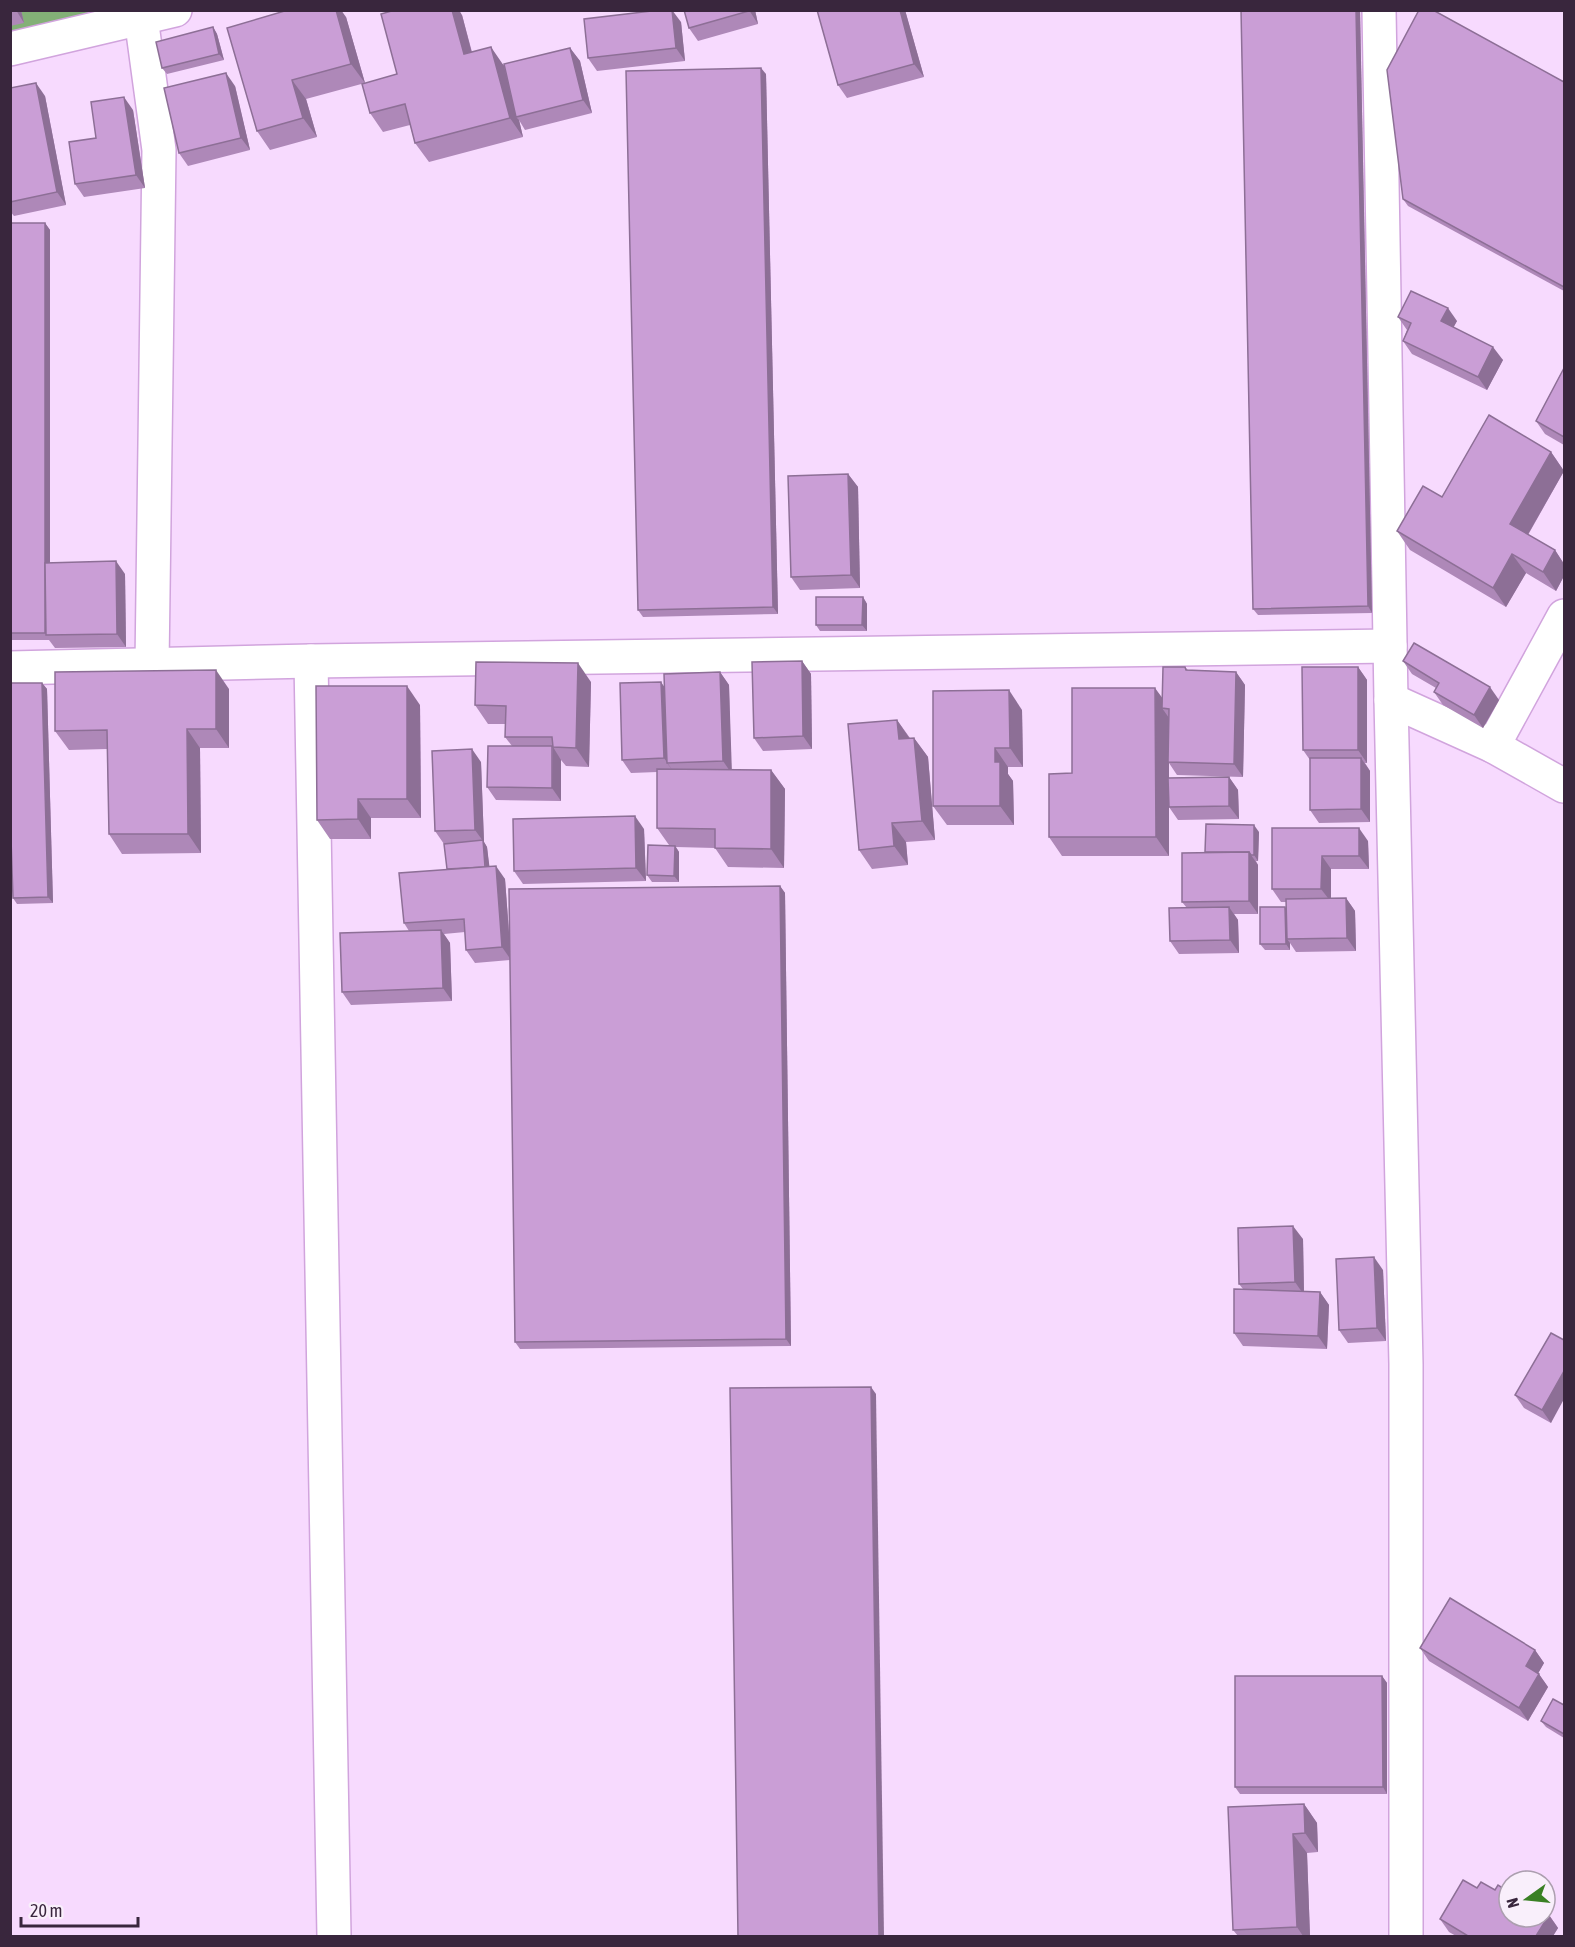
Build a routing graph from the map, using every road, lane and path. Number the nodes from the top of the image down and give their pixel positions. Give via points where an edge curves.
1 (175, 10) edge
2 (1379, 10) edge
3 (141, 14) edge
4 (10, 48) edge
5 (1564, 616) edge
6 (1390, 646) junction
7 (311, 661) junction
8 (152, 664) junction
9 (10, 668) edge
10 (1391, 700) junction
11 (1493, 746) junction
12 (1564, 786) edge
13 (334, 1936) edge
14 (1406, 1936) edge

1 - 3 street
2 - 6 street
3 - 4 street
3 - 8 street via 159,150
5 - 11 street
6 - 7 street
6 - 10 street
7 - 8 street
7 - 13 street
8 - 9 street
10 - 11 street
10 - 14 street via 1406,1364
11 - 12 street

